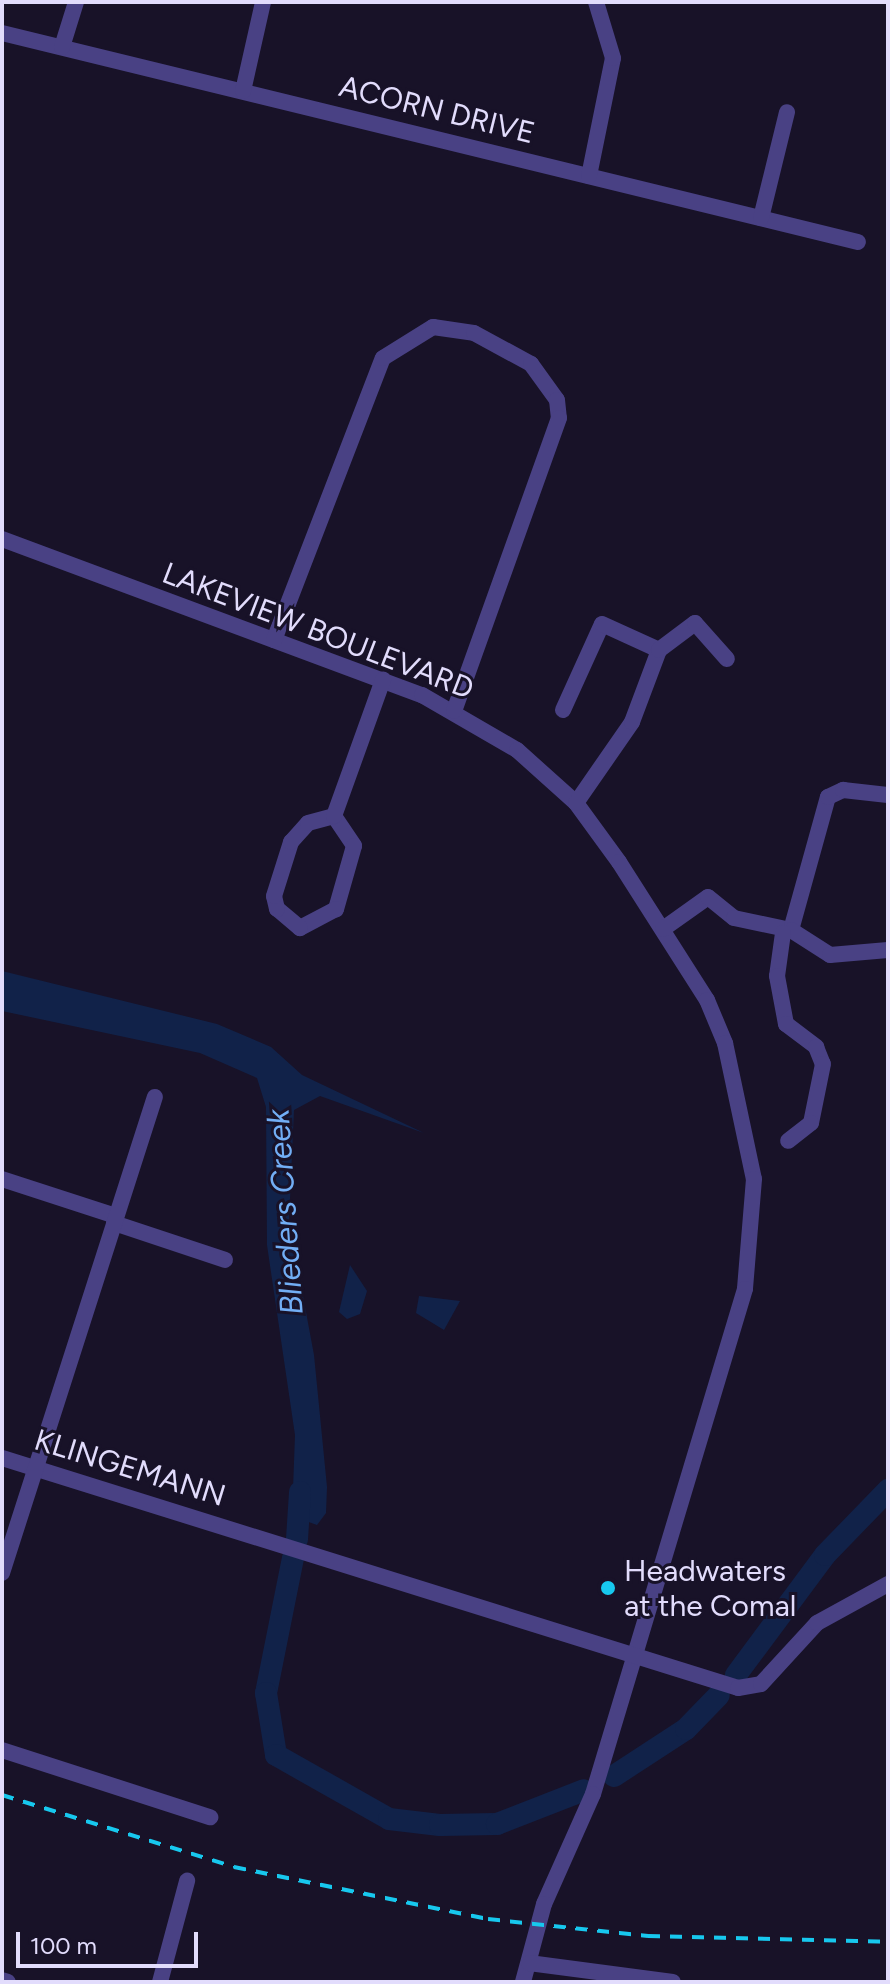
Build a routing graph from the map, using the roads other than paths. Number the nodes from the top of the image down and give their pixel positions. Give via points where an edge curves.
1 (76, 2) edge
2 (263, 2) edge
3 (596, 2) edge
4 (2, 33) edge
5 (62, 47) junction
6 (243, 91) junction
7 (787, 112) dead end
8 (589, 176) junction
9 (761, 218) junction
10 (858, 242) dead end
11 (2, 539) edge
12 (274, 640) junction
13 (659, 650) junction
14 (727, 659) dead end
15 (383, 680) junction
16 (563, 710) dead end
17 (454, 711) junction
18 (888, 795) edge
19 (576, 803) junction
20 (334, 816) junction
21 (663, 929) junction
22 (787, 932) junction
23 (888, 950) edge
24 (155, 1097) dead end
25 (788, 1141) dead end
26 (2, 1179) edge
27 (115, 1220) junction
28 (225, 1260) dead end
29 (2, 1458) edge
30 (37, 1470) junction
31 (2, 1573) edge
32 (888, 1584) edge
33 (637, 1655) junction
34 (2, 1750) edge
35 (210, 1817) dead end
36 (187, 1881) dead end
37 (529, 1963) junction
38 (2, 1980) edge
39 (8, 1982) edge
40 (160, 1982) edge
41 (523, 1982) edge
42 (673, 1982) edge

1 - 5 street
2 - 6 street
3 - 8 street via 613,58
4 - 5 street, ACORN DRIVE
5 - 6 street, ACORN DRIVE
6 - 8 street, ACORN DRIVE
7 - 9 street
8 - 9 street, ACORN DRIVE
9 - 10 street, ACORN DRIVE
11 - 12 street, LAKEVIEW BOULEVARD
12 - 15 street, LAKEVIEW BOULEVARD
12 - 17 street via 383,358 433,327 474,333 531,364 552,390 559,418
13 - 14 street via 695,623
13 - 16 street via 602,624
13 - 19 street via 632,722
15 - 17 street, LAKEVIEW BOULEVARD
15 - 20 street
17 - 19 street, LAKEVIEW BOULEVARD via 517,750
18 - 22 street via 843,790 828,797
19 - 21 street, LAKEVIEW BOULEVARD
20 - 20 street via 299,830 274,896 277,909 300,928 336,909 354,846
21 - 22 street via 708,897 734,918
21 - 33 street, LAKEVIEW BOULEVARD via 725,1043 747,1126 756,1212 723,1372
22 - 23 street via 830,955
22 - 25 street via 777,976 786,1024 816,1047 823,1064 811,1123
24 - 27 street
26 - 27 street
27 - 28 street
27 - 30 street
29 - 30 street, KLINGEMANN
30 - 31 street
30 - 33 street, KLINGEMANN
32 - 33 street, KLINGEMANN via 817,1623 751,1688
33 - 37 street, LAKEVIEW BOULEVARD
34 - 35 street
36 - 40 street
37 - 41 street, LAKEVIEW BOULEVARD
37 - 42 street
38 - 39 street

